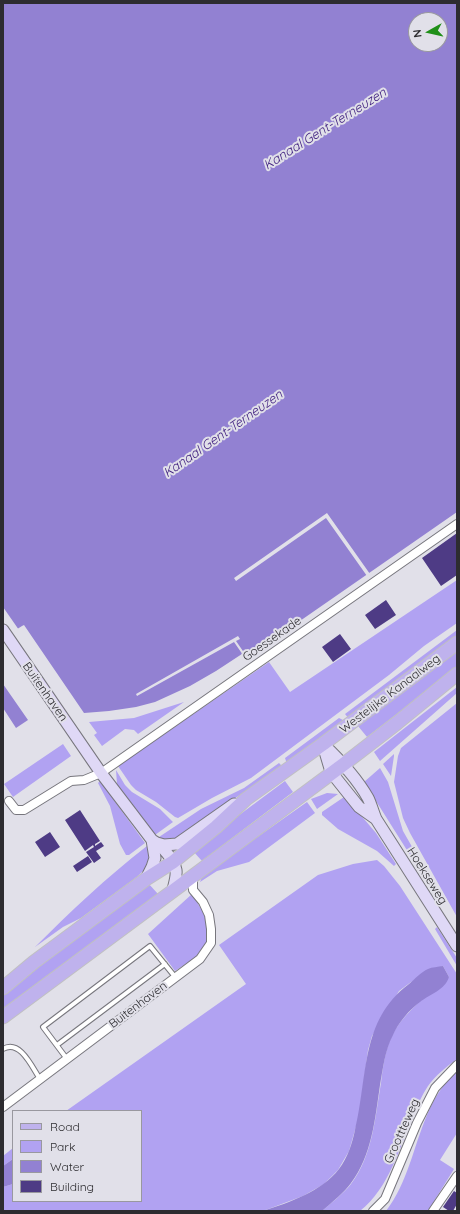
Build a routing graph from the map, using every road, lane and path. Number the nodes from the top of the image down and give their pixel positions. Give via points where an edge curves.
1 (457, 524) edge
2 (5, 634) edge
3 (457, 643) edge
4 (457, 674) edge
5 (323, 744) junction
6 (344, 764) junction
7 (331, 772) junction
8 (102, 773) junction
9 (246, 799) junction
10 (8, 801) dead end
11 (376, 818) junction
12 (154, 842) junction
13 (173, 862) junction
14 (193, 875) junction
15 (146, 879) junction
16 (173, 890) junction
17 (457, 946) edge
18 (165, 964) junction
19 (176, 978) junction
20 (3, 988) edge
21 (3, 1017) edge
22 (56, 1045) junction
23 (3, 1049) edge
24 (67, 1059) junction
25 (457, 1065) edge
26 (40, 1079) junction
27 (3, 1107) edge
28 (457, 1176) edge
29 (373, 1211) edge
30 (433, 1211) edge

1 - 8 street, Goessekade
2 - 8 main road, Buitenhaven
3 - 5 main road, Westelijke Kanaalweg
4 - 6 main road, Westelijke Kanaalweg
5 - 6 main road, Hoekseweg
5 - 7 main road, Hoekseweg
5 - 9 main road, Buitenhaven
6 - 7 main road, Westelijke Kanaalweg
6 - 11 main road, Hoekseweg via 369,799
7 - 11 main road, Hoekseweg via 359,807
7 - 14 main road
8 - 10 street via 84,780 71,781 24,810 16,810
8 - 12 main road, Buitenhaven
9 - 12 main road, Buitenhaven via 232,805 177,844 164,845
9 - 13 main road, Buitenhaven
11 - 17 main road, Hoekseweg
12 - 13 main road, Buitenhaven
12 - 15 main road, Buitenhaven via 155,858
13 - 15 main road, Buitenhaven
13 - 16 main road via 176,874
14 - 16 main road
14 - 19 street, Buitenhaven via 193,890 209,915 211,943 200,959
15 - 20 main road, Buitenhaven
16 - 21 main road
18 - 19 lane
18 - 22 lane
18 - 22 lane via 150,946 43,1027
19 - 24 street, Buitenhaven
22 - 24 lane
23 - 26 lane via 8,1046 17,1047
24 - 26 street, Buitenhaven
25 - 29 street, Groottteweg via 435,1088 385,1199
26 - 27 street, Buitenhaven
28 - 30 street

